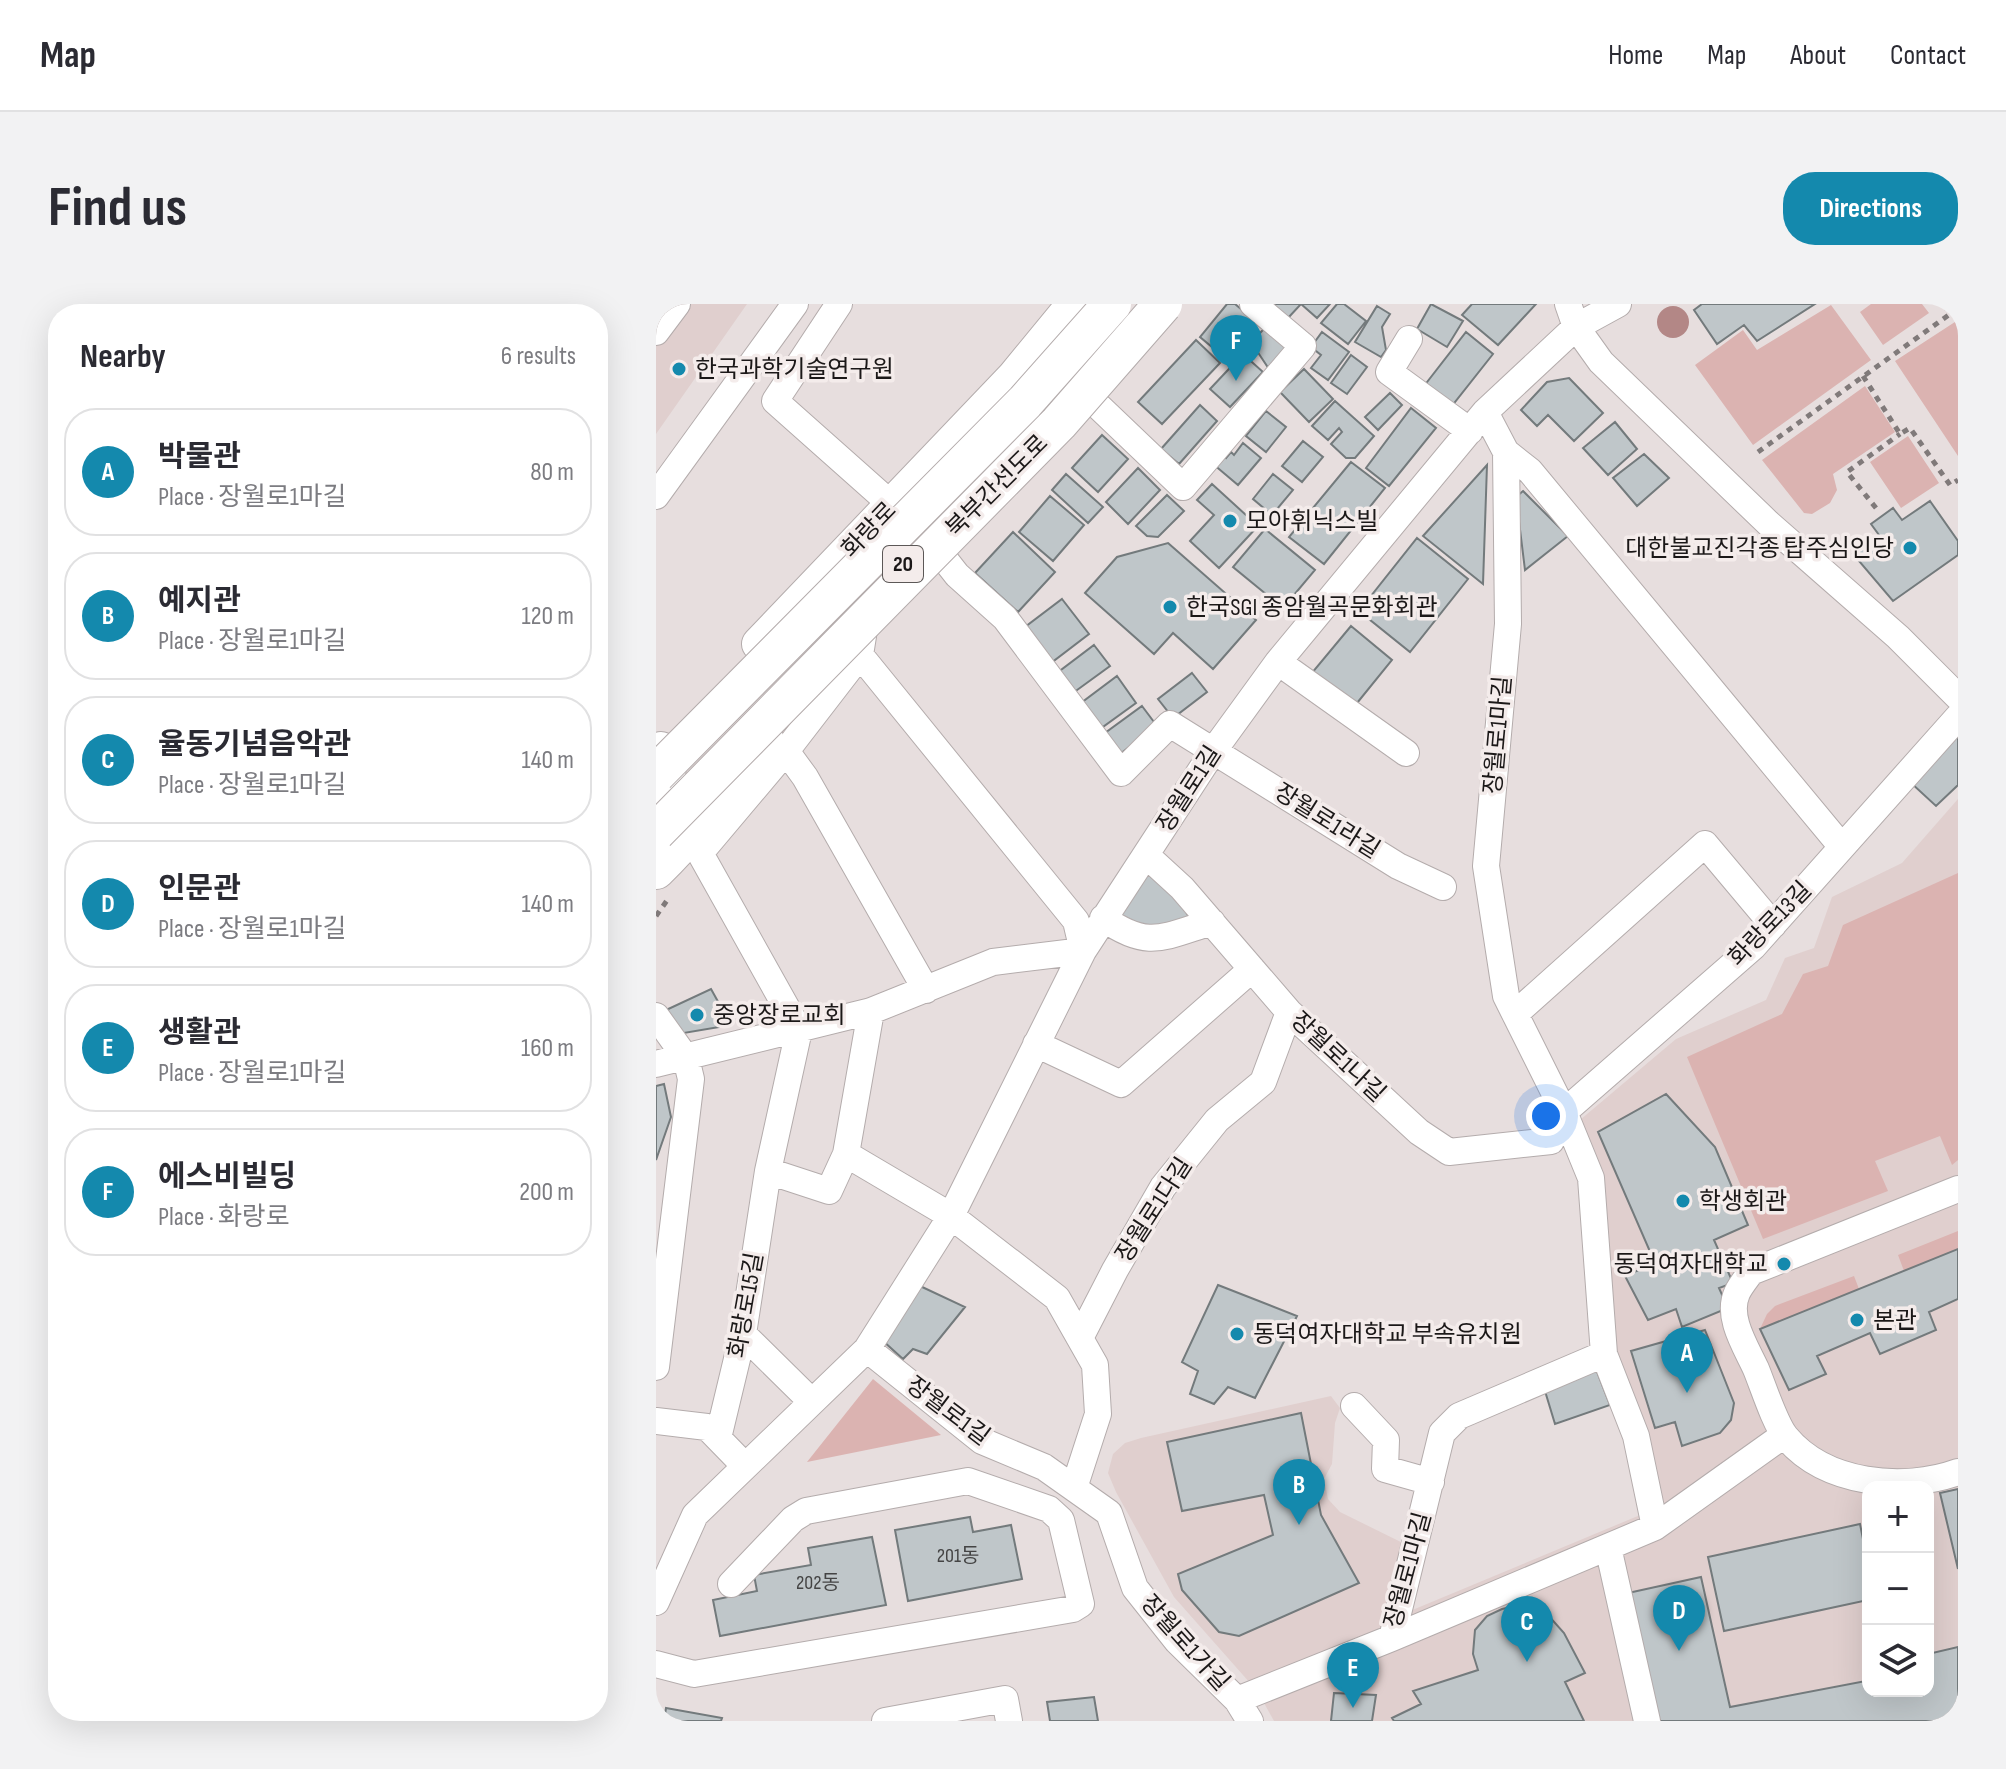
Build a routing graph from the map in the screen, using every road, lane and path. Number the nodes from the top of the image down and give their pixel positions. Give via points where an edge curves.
1 (677, 304) edge
2 (795, 304) edge
3 (839, 304) edge
4 (1074, 304) edge
5 (1112, 304) edge
6 (1140, 304) edge
7 (1163, 304) edge
8 (1253, 304) edge
9 (1618, 304) edge
10 (1944, 304) edge
11 (1958, 309) edge
12 (1950, 314) junction
13 (1572, 316) edge
14 (656, 332) edge
15 (1409, 339) dead end
16 (1863, 376) junction
17 (1074, 383) junction
18 (1477, 421) junction
19 (1900, 434) junction
20 (1506, 452) junction
21 (1758, 452) dead end
22 (1958, 480) edge
23 (656, 496) edge
24 (892, 505) junction
25 (1876, 508) dead end
26 (928, 538) junction
27 (851, 641) junction
28 (1278, 662) junction
29 (1958, 697) edge
30 (1958, 717) edge
31 (1214, 750) junction
32 (786, 751) junction
33 (657, 753) edge
34 (1406, 753) dead end
35 (656, 807) edge
36 (656, 814) edge
37 (656, 832) edge
38 (1842, 847) junction
39 (1146, 855) junction
40 (656, 870) edge
41 (1443, 887) dead end
42 (1103, 918) junction
43 (1212, 922) junction
44 (1773, 925) junction
45 (1083, 951) junction
46 (1252, 969) junction
47 (926, 990) junction
48 (871, 1011) junction
49 (1289, 1012) junction
50 (1515, 1014) junction
51 (656, 1016) edge
52 (799, 1030) junction
53 (1036, 1044) junction
54 (686, 1058) junction
55 (656, 1064) edge
56 (1564, 1112) junction
57 (846, 1154) junction
58 (768, 1171) junction
59 (1958, 1189) edge
60 (951, 1216) junction
61 (743, 1334) junction
62 (1080, 1338) junction
63 (867, 1349) junction
64 (1604, 1354) junction
65 (656, 1367) edge
66 (812, 1402) junction
67 (1354, 1406) dead end
68 (656, 1421) edge
69 (1784, 1435) junction
70 (718, 1438) junction
71 (745, 1466) junction
72 (1958, 1472) edge
73 (1431, 1482) junction
74 (1074, 1488) junction
75 (1653, 1518) junction
76 (1608, 1547) junction
77 (731, 1584) dead end
78 (657, 1598) edge
79 (1392, 1638) junction
80 (656, 1664) edge
81 (1244, 1711) edge
82 (885, 1721) edge
83 (1009, 1721) edge
84 (1647, 1721) edge

1 - 14 street
2 - 23 street
3 - 24 street via 775,401
4 - 24 main road, 화랑로 / 20 via 1014,377
5 - 33 highway, 북부간선도로, bridge via 1014,414
6 - 17 main road, 화랑로 / 20
7 - 37 highway, 북부간선도로, bridge via 1059,423
8 - 17 street via 1303,346 1183,487
9 - 13 street, 장월로1길
10 - 12 path
11 - 12 path
12 - 16 path
13 - 18 street, 장월로1길
13 - 29 street via 1601,362
15 - 18 street via 1389,372
16 - 19 path
16 - 21 path
17 - 26 main road, 화랑로 / 20
18 - 20 street, 장월로1마길
18 - 28 street, 장월로1길
19 - 22 path via 1910,428 1950,485
19 - 25 path via 1847,472
20 - 38 street, 장월로1마길 via 1530,471
20 - 50 street, 장월로1마길 via 1508,624 1486,866 1506,996
24 - 33 main road, 화랑로 / 20
26 - 27 main road, 화랑로 / 20 via 869,599
26 - 31 street, 화랑로 via 957,575 1005,618 1121,773 1170,724
27 - 32 street
27 - 36 main road, 화랑로 / 20
27 - 40 highway
27 - 45 street via 1076,921
28 - 31 street, 장월로1길
28 - 34 street
30 - 38 street, 화랑로13길
31 - 39 street, 장월로1길
31 - 41 street, 장월로1라길 via 1398,866
32 - 47 street
32 - 52 street via 700,853
33 - 35 main road via 669,764 670,779
38 - 44 street, 화랑로13길
39 - 42 street, 장월로1길
39 - 43 street, 장월로1나길
42 - 43 street via 1145,940
42 - 45 street, 장월로1길
43 - 46 street, 장월로1나길
44 - 50 street via 1705,844
44 - 56 street, 화랑로13길
45 - 47 street via 993,962
45 - 53 street, 장월로1길
46 - 49 street, 장월로1나길
46 - 53 street via 1121,1084
47 - 48 street
48 - 52 street
48 - 57 street
49 - 56 street, 장월로1나길 via 1419,1132 1449,1152 1551,1141
49 - 62 street, 장월로1다길 via 1263,1082 1217,1120 1163,1187
50 - 56 street, 장월로1마길
51 - 54 street
52 - 54 street
52 - 58 street, 화랑로15길
53 - 60 street, 장월로1길
54 - 55 street
54 - 65 street via 691,1079
56 - 64 street, 장월로1마길 via 1591,1178
57 - 58 street via 829,1191
57 - 60 street
58 - 61 street, 화랑로15길
59 - 69 street via 1751,1272 1736,1295 1735,1320
60 - 62 street via 1057,1298
60 - 63 street, 장월로1길
61 - 66 street
61 - 70 street, 화랑로15길
62 - 74 street via 1095,1365 1098,1414
63 - 66 street, 장월로1길
63 - 74 street, 장월로1길 via 982,1441 1044,1467
64 - 73 street, 장월로1마길 via 1459,1416 1442,1433
64 - 75 street, 장월로1마길 via 1636,1436
66 - 71 street, 장월로1길
67 - 73 street, 장월로1마길 via 1386,1440 1385,1469
68 - 70 street via 707,1427
69 - 72 street via 1809,1458 1874,1481 1909,1483
69 - 75 street
70 - 71 street
71 - 78 street, 장월로1길 via 695,1515
73 - 79 street, 장월로1마길
74 - 81 street, 장월로1가길 via 1109,1513 1135,1588
75 - 76 street
76 - 79 street
76 - 84 street
77 - 80 street via 806,1511 968,1481 1049,1509 1061,1520 1081,1604 703,1673
79 - 81 street, 장월로1마길
82 - 83 street via 1005,1699

